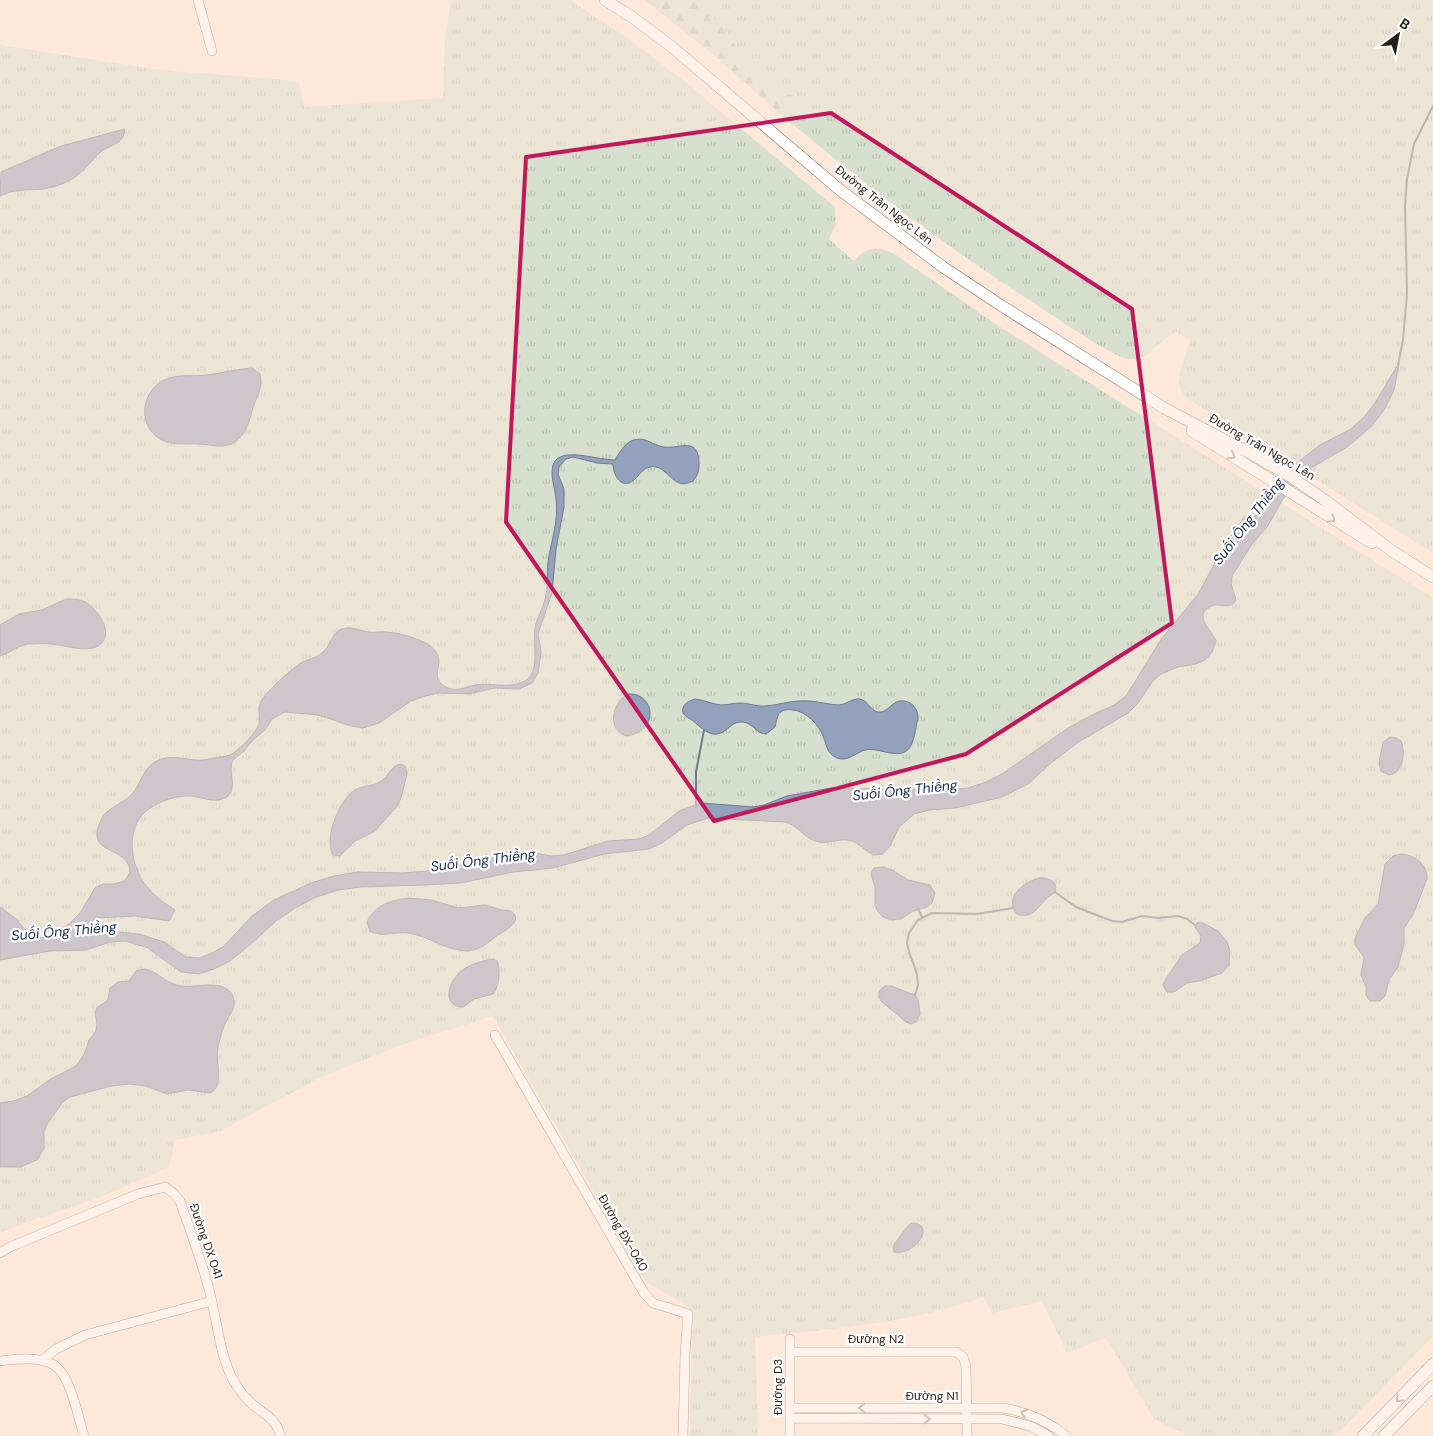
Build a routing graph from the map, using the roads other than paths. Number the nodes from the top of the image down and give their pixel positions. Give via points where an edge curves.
1 (198, 0) edge
2 (605, 0) edge
3 (212, 51) dead end
4 (1164, 408) junction
5 (1392, 551) junction
6 (1433, 577) edge
7 (496, 1035) dead end
8 (0, 1253) edge
9 (212, 1301) junction
10 (790, 1339) dead end
11 (790, 1352) junction
12 (0, 1361) edge
13 (42, 1361) junction
14 (1433, 1364) edge
15 (1433, 1386) edge
16 (790, 1408) junction
17 (967, 1408) junction
18 (790, 1418) junction
19 (967, 1419) junction
20 (84, 1436) edge
21 (280, 1436) edge
22 (683, 1436) edge
23 (790, 1436) edge
24 (967, 1436) edge
25 (1049, 1436) edge
26 (1066, 1436) edge
27 (1363, 1436) edge
28 (1384, 1436) edge

1 - 3 street
2 - 4 street, Đường Trần Ngọc Lên via 680,53 840,190 914,247
4 - 5 street, Đường Trần Ngọc Lên via 1281,471
4 -> 5 street, Đường Trần Ngọc Lên via 1183,425 1361,537
5 - 6 street, Đường Trần Ngọc Lên
7 - 22 street, Đường ĐX-040 via 644,1293 653,1303 688,1314
8 - 9 street, Đường DX 041 via 138,1194 165,1187 180,1201
9 - 13 street via 85,1335 56,1349
9 - 21 street, Đường DX 041 via 232,1378 248,1401 272,1418
10 - 11 street, Đường D3
11 - 16 street, Đường D3
11 - 17 street, Đường N2 via 951,1352 960,1355 966,1366
12 - 13 street
13 - 20 street via 54,1364 64,1374
14 -> 27 street
15 - 28 street
17 -> 16 street, Đường N1
16 - 18 street, Đường D3
17 - 19 street
26 -> 17 street, Đường N1 via 1024,1412 1003,1408
18 -> 19 street, Đường N1
18 - 23 street, Đường D3
19 - 24 street
19 - 25 street, Đường N1 via 1012,1421

